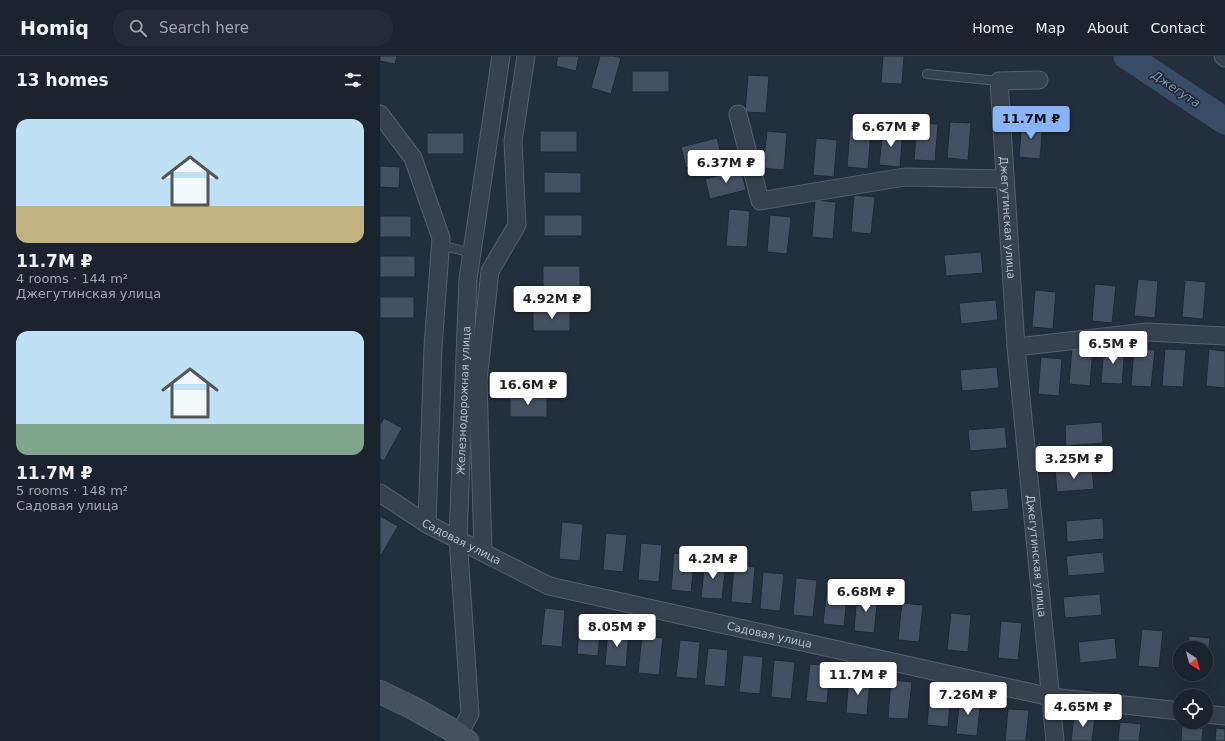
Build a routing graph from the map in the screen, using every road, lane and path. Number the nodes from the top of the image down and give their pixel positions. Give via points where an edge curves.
1 (501, 56) edge
2 (526, 56) edge
3 (927, 74) dead end
4 (1039, 80) dead end
5 (999, 81) junction
6 (380, 114) edge
7 (738, 114) dead end
8 (1005, 179) junction
9 (440, 245) junction
10 (472, 253) junction
11 (1225, 336) edge
12 (1016, 347) junction
13 (380, 493) edge
14 (427, 524) junction
15 (458, 538) junction
16 (484, 552) junction
17 (380, 692) edge
18 (1051, 697) junction
19 (1173, 710) edge
20 (1213, 715) edge
21 (1225, 716) edge
22 (463, 738) edge
23 (1055, 741) edge

1 - 10 street, Железнодорожная улица
2 - 16 street via 513,142 517,225 490,271 478,380
3 - 5 lane
4 - 5 street
5 - 8 street, Джегутинская улица
6 - 9 street via 413,158 441,238
7 - 8 street via 760,201 905,177
8 - 12 street, Джегутинская улица
9 - 10 lane
9 - 14 street via 433,347
10 - 15 street, Железнодорожная улица via 468,279
11 - 12 street via 1147,332
12 - 18 street, Джегутинская улица
13 - 14 street, Садовая улица
14 - 15 street, Садовая улица
15 - 16 street, Садовая улица
15 - 22 street, Железнодорожная улица via 470,714
16 - 18 street, Садовая улица via 549,586
17 - 22 main road via 413,708
18 - 19 street, Садовая улица
18 - 23 street, Джегутинская улица
20 - 21 street

